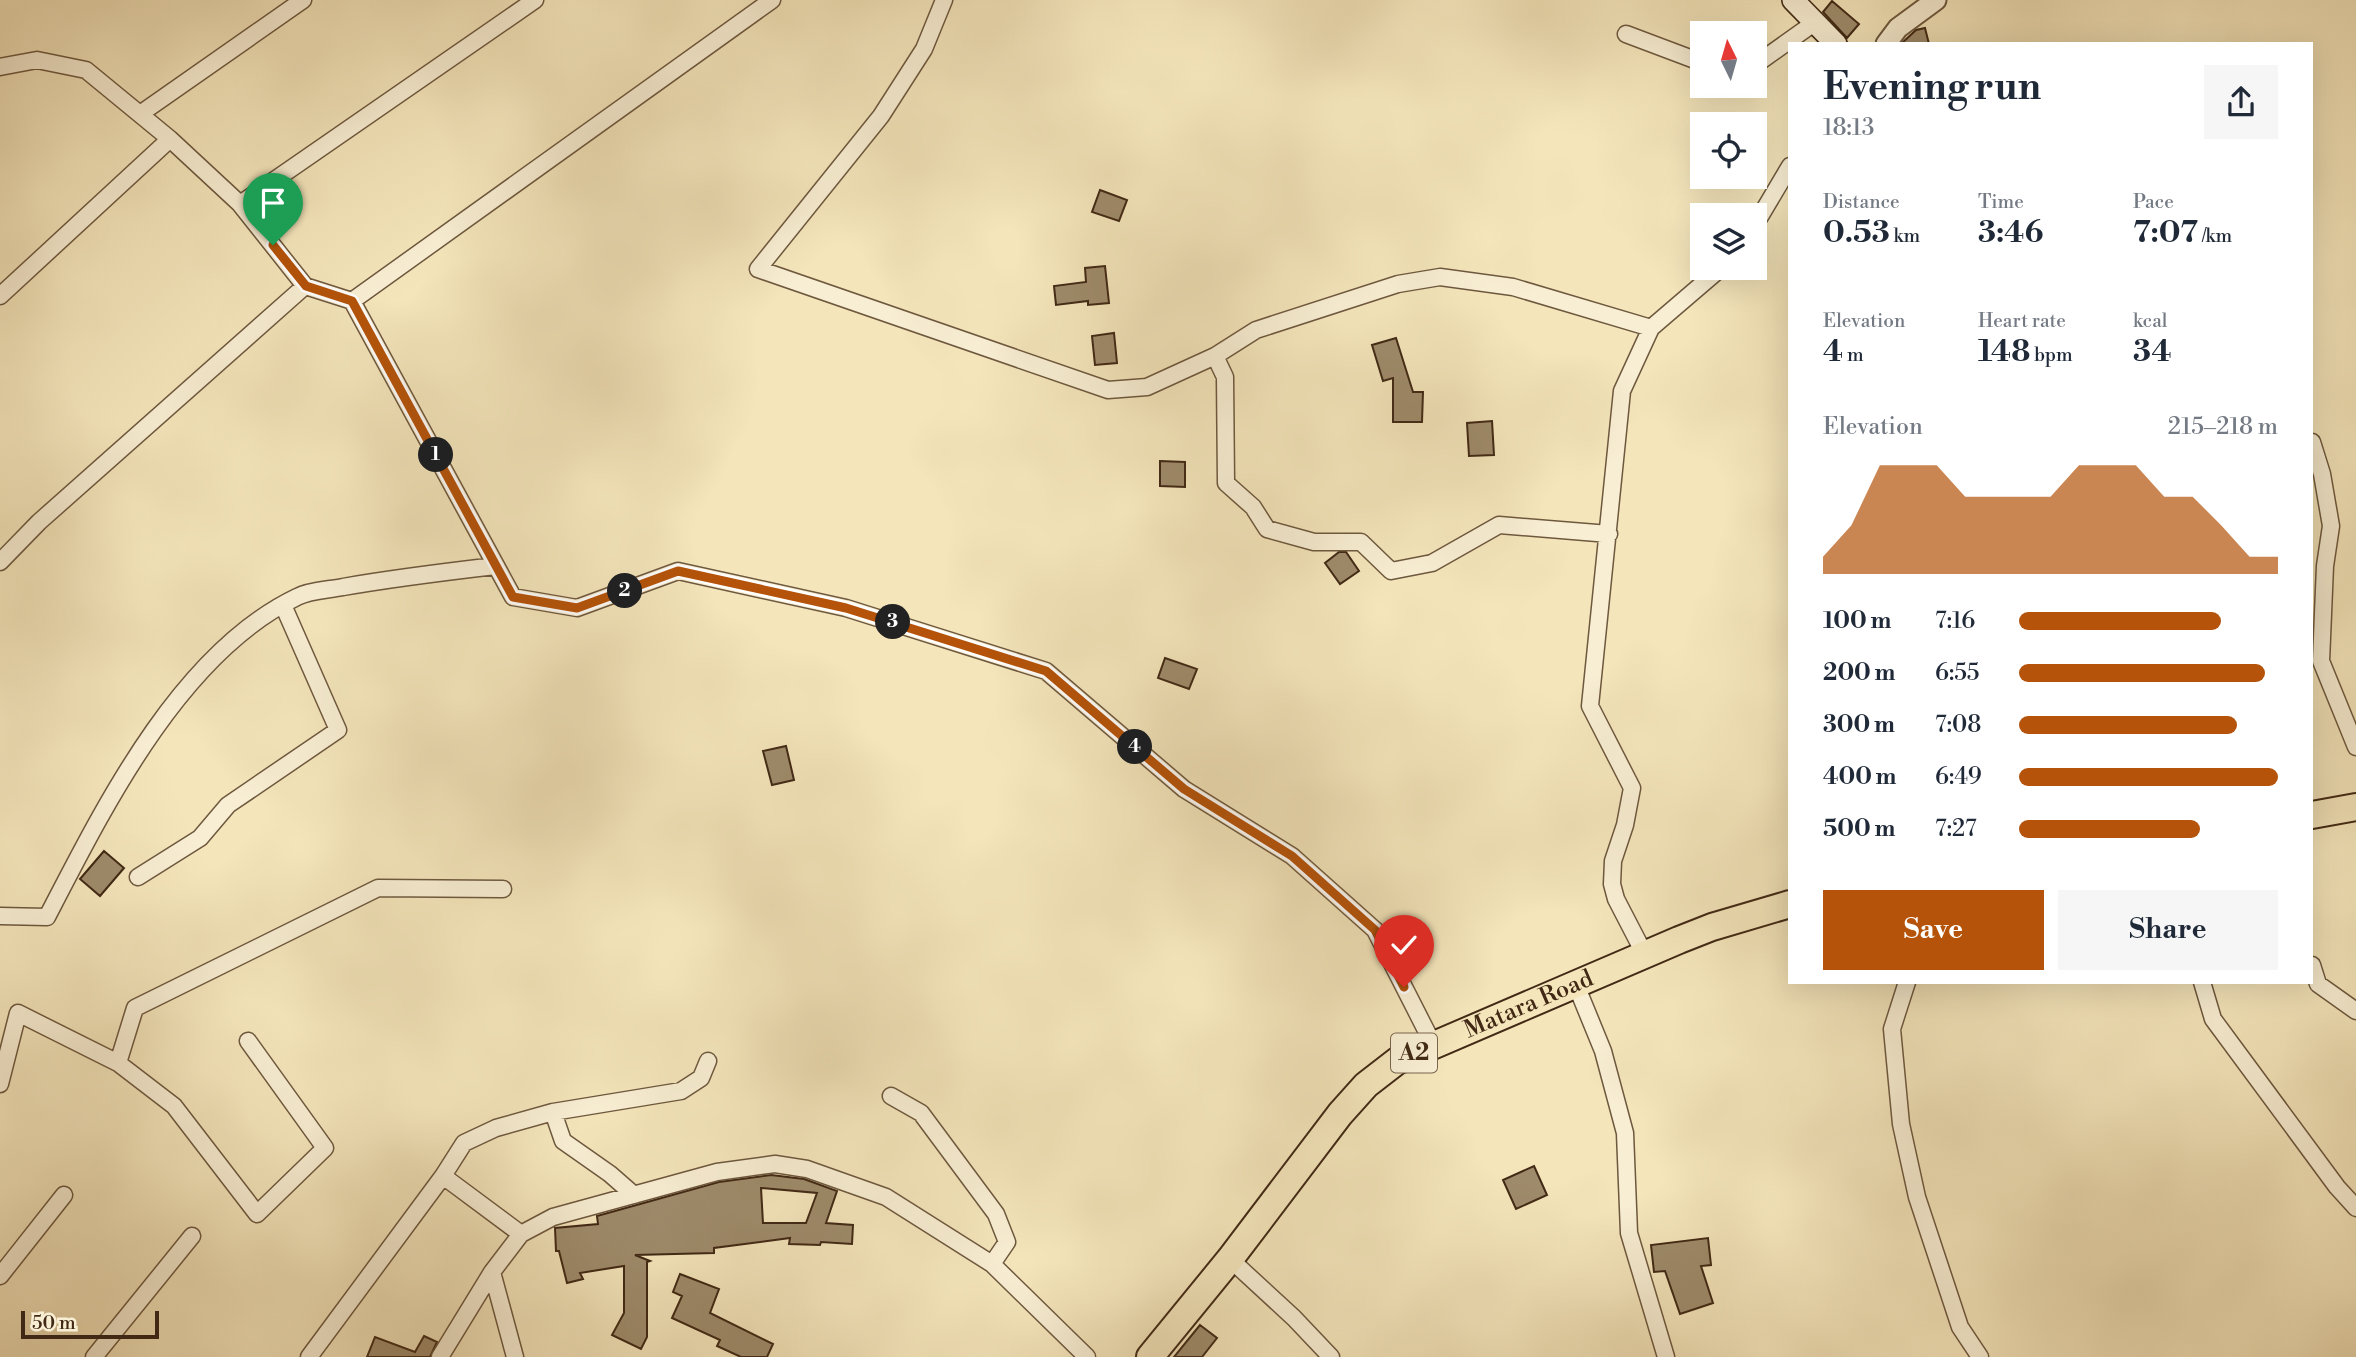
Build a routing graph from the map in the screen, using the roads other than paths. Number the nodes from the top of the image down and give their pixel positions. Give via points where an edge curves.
1 (303, 0) edge
2 (534, 0) edge
3 (772, 0) edge
4 (944, 0) edge
5 (1793, 0) edge
6 (1936, 0) edge
7 (1814, 23) junction
8 (1626, 34) dead end
9 (1834, 42) edge
10 (1888, 42) edge
11 (1768, 56) edge
12 (1690, 58) edge
13 (0, 67) edge
14 (140, 114) junction
15 (170, 139) junction
16 (1788, 169) edge
17 (240, 204) junction
18 (1767, 205) edge
19 (1707, 280) edge
20 (306, 286) junction
21 (0, 296) edge
22 (352, 301) junction
23 (1651, 328) junction
24 (1215, 356) junction
25 (2313, 445) edge
26 (1609, 534) junction
27 (0, 562) edge
28 (495, 566) junction
29 (283, 605) junction
30 (2356, 747) edge
31 (2356, 807) edge
32 (2313, 815) edge
33 (138, 877) dead end
34 (503, 889) dead end
35 (1788, 905) edge
36 (0, 916) edge
37 (1644, 955) junction
38 (2313, 968) edge
39 (1906, 984) edge
40 (2204, 984) edge
41 (1576, 985) junction
42 (2356, 1012) edge
43 (248, 1041) dead end
44 (1433, 1044) junction
45 (708, 1061) dead end
46 (118, 1063) junction
47 (0, 1084) edge
48 (891, 1097) dead end
49 (553, 1112) junction
50 (443, 1176) junction
51 (64, 1195) dead end
52 (634, 1195) junction
53 (2356, 1208) edge
54 (521, 1234) junction
55 (191, 1236) dead end
56 (1230, 1259) junction
57 (992, 1264) junction
58 (492, 1272) junction
59 (0, 1276) edge
60 (94, 1357) edge
61 (309, 1357) edge
62 (440, 1357) edge
63 (515, 1357) edge
64 (1087, 1357) edge
65 (1150, 1357) edge
66 (1331, 1357) edge
67 (1666, 1357) edge
68 (1980, 1357) edge

1 - 14 street
2 - 17 street
3 - 22 street
4 - 24 street via 924,49 881,116 758,269 1108,390 1147,387
5 - 7 main road
6 - 10 street via 1898,28
7 - 9 main road
7 - 11 street
8 - 12 street
13 - 14 street via 37,60 86,70
14 - 15 street
15 - 17 street
15 - 21 street
16 - 18 street
17 - 20 street
19 - 23 street
20 - 22 street
20 - 27 street via 39,522
22 - 28 street
23 - 24 street via 1513,287 1440,277 1398,284 1256,330
23 - 26 street via 1622,391
24 - 26 street via 1225,377 1226,483 1253,507 1267,529 1314,542 1361,542 1391,571 1432,563 1499,525
25 - 30 street via 2331,526 2321,661
26 - 37 street via 1590,705 1632,788 1613,862 1612,884
28 - 29 street via 299,595
28 - 44 street via 513,597 577,608 678,571 846,608 1046,671 1184,789 1292,856 1375,930
29 - 33 street via 338,730 228,805 200,838
29 - 36 street via 251,624 208,663 156,727 104,807 47,918
31 - 32 highway
34 - 46 street via 378,888 135,1008
35 - 37 highway, Matara Road / A2 via 1712,927
37 - 41 highway, Matara Road / A2
38 - 42 street via 2318,984
39 - 68 street via 1892,1029 1901,1124 1917,1197 1961,1327
40 - 53 street via 2213,1019
41 - 44 highway, Matara Road / A2
41 - 67 street via 1603,1051 1625,1133 1629,1233
43 - 46 street via 325,1147 257,1214 174,1106
44 - 56 highway, Matara Road / A2 via 1397,1061 1366,1085
45 - 49 street via 701,1078 681,1091
46 - 47 street via 18,1013
48 - 57 street via 921,1113 996,1214 1007,1242
49 - 50 street via 496,1128 464,1143
49 - 52 street via 563,1141
50 - 54 street
50 - 61 street
51 - 59 street
52 - 54 street via 553,1217
52 - 57 street via 717,1172 775,1164 807,1169 886,1197
54 - 58 street
55 - 60 street
56 - 65 highway, Matara Road / A2
56 - 66 street
57 - 64 street
58 - 62 street
58 - 63 street

